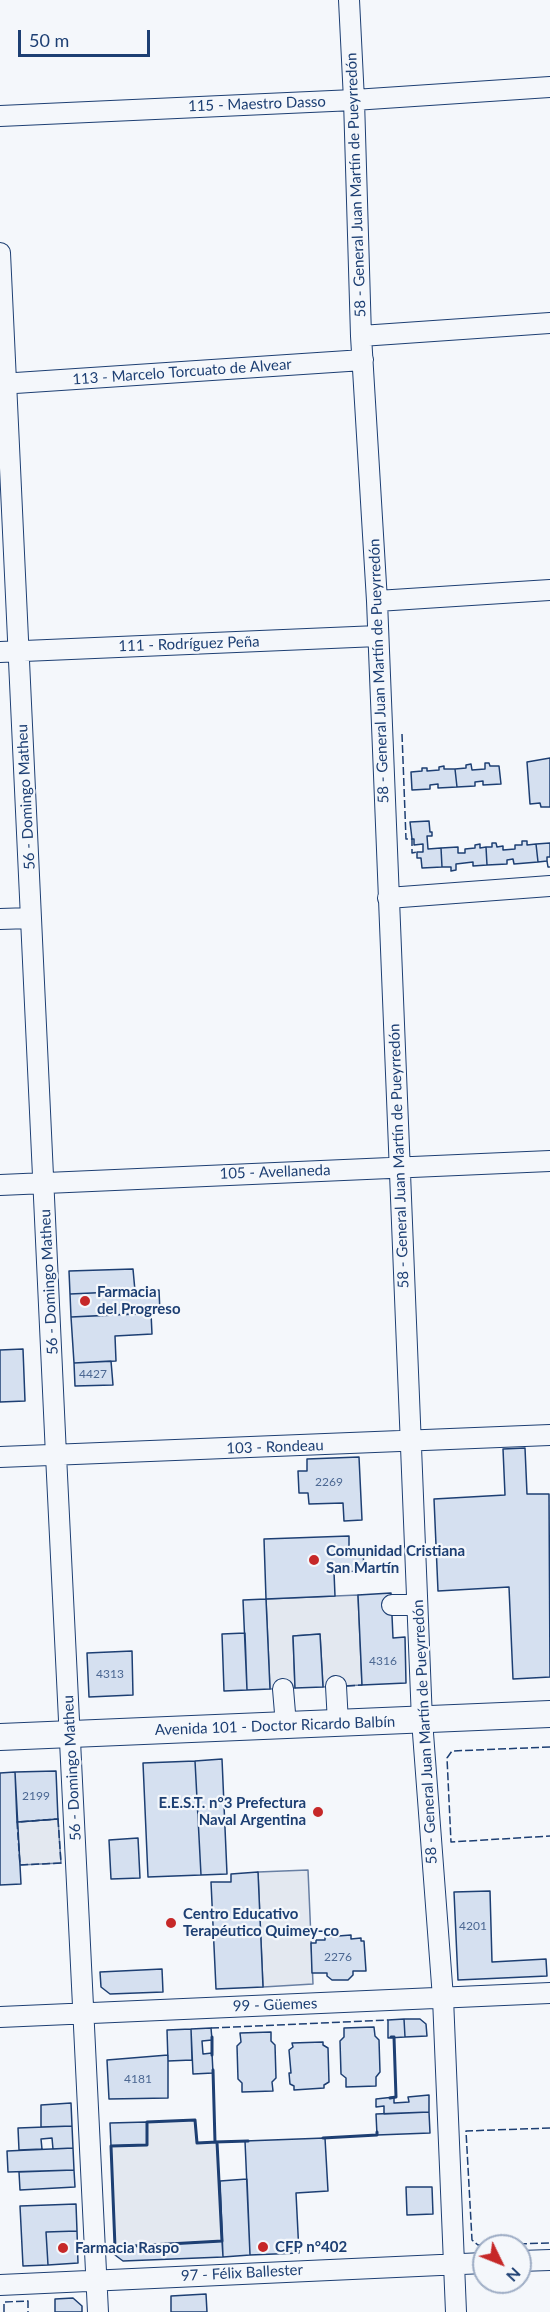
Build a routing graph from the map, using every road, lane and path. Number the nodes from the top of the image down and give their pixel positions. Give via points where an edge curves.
1 (349, 0) edge
2 (550, 87) edge
3 (354, 100) junction
4 (0, 116) edge
5 (0, 253) edge
6 (550, 323) edge
7 (361, 336) junction
8 (363, 360) junction
9 (2, 384) edge
10 (550, 590) edge
11 (377, 601) junction
12 (378, 636) junction
13 (9, 651) edge
14 (550, 886) edge
15 (388, 898) junction
16 (32, 918) junction
17 (0, 919) edge
18 (550, 1161) edge
19 (400, 1167) junction
20 (44, 1182) junction
21 (0, 1185) edge
22 (550, 1435) edge
23 (410, 1442) junction
24 (56, 1455) junction
25 (0, 1457) edge
26 (392, 1605) dead end
27 (417, 1605) junction
28 (336, 1686) dead end
29 (283, 1689) dead end
30 (550, 1714) edge
31 (422, 1720) junction
32 (338, 1723) junction
33 (286, 1725) junction
34 (71, 1734) junction
35 (0, 1737) edge
36 (550, 1993) edge
37 (443, 1998) junction
38 (83, 2013) junction
39 (0, 2017) edge
40 (550, 2260) edge
41 (532, 2261) edge
42 (472, 2263) edge
43 (453, 2264) junction
44 (97, 2280) junction
45 (0, 2285) edge
46 (98, 2312) edge
47 (456, 2312) edge

1 - 3 street, 58 - General Juan Martín de Pueyrredón
2 - 3 street, 115 - Maestro Dasso
3 - 4 street, 115 - Maestro Dasso
3 - 7 street, 58 - General Juan Martín de Pueyrredón
5 - 9 street, 56 - Domingo Matheu
6 - 7 street
7 - 8 street, 58 - General Juan Martín de Pueyrredón
8 - 9 street, 113 - Marcelo Torcuato de Alvear
8 - 11 street, 58 - General Juan Martín de Pueyrredón
9 - 13 street, 56 - Domingo Matheu
10 - 11 street
11 - 12 street, 58 - General Juan Martín de Pueyrredón
12 - 13 street, 111 - Rodríguez Peña
12 - 15 street, 58 - General Juan Martín de Pueyrredón
13 - 16 street, 56 - Domingo Matheu
14 - 15 street
15 - 19 street, 58 - General Juan Martín de Pueyrredón
16 - 17 street
16 - 20 street, 56 - Domingo Matheu
18 - 19 street, 105 - Avellaneda
19 - 20 street, 105 - Avellaneda
19 - 23 street, 58 - General Juan Martín de Pueyrredón
20 - 21 street, 105 - Avellaneda
20 - 24 street, 56 - Domingo Matheu
22 - 23 street, 103 - Rondeau
23 - 24 street, 103 - Rondeau
23 - 27 street, 58 - General Juan Martín de Pueyrredón
24 - 25 street, 103 - Rondeau
24 - 34 street, 56 - Domingo Matheu
26 - 27 street
27 - 31 street, 58 - General Juan Martín de Pueyrredón
28 - 32 street
29 - 33 street
30 - 31 main road, Avenida 101 - Doctor Ricardo Balbín
31 - 32 main road, Avenida 101 - Doctor Ricardo Balbín
31 - 37 street, 58 - General Juan Martín de Pueyrredón
32 - 33 main road, Avenida 101 - Doctor Ricardo Balbín
33 - 34 main road, Avenida 101 - Doctor Ricardo Balbín
34 - 35 main road, Avenida 101 - Doctor Ricardo Balbín
34 - 38 street, 56 - Domingo Matheu
36 - 37 street, 99 - Güemes
37 - 38 street, 99 - Güemes
37 - 43 street, 58 - General Juan Martín de Pueyrredón
38 - 39 street, 99 - Güemes
38 - 44 street, 56 - Domingo Matheu
40 - 41 street
42 - 43 street, 97 - Félix Ballester
43 - 44 street, 97 - Félix Ballester
43 - 47 street, 58 - General Juan Martín de Pueyrredón
44 - 45 street, 97 - Félix Ballester
44 - 46 street, 56 - Domingo Matheu

